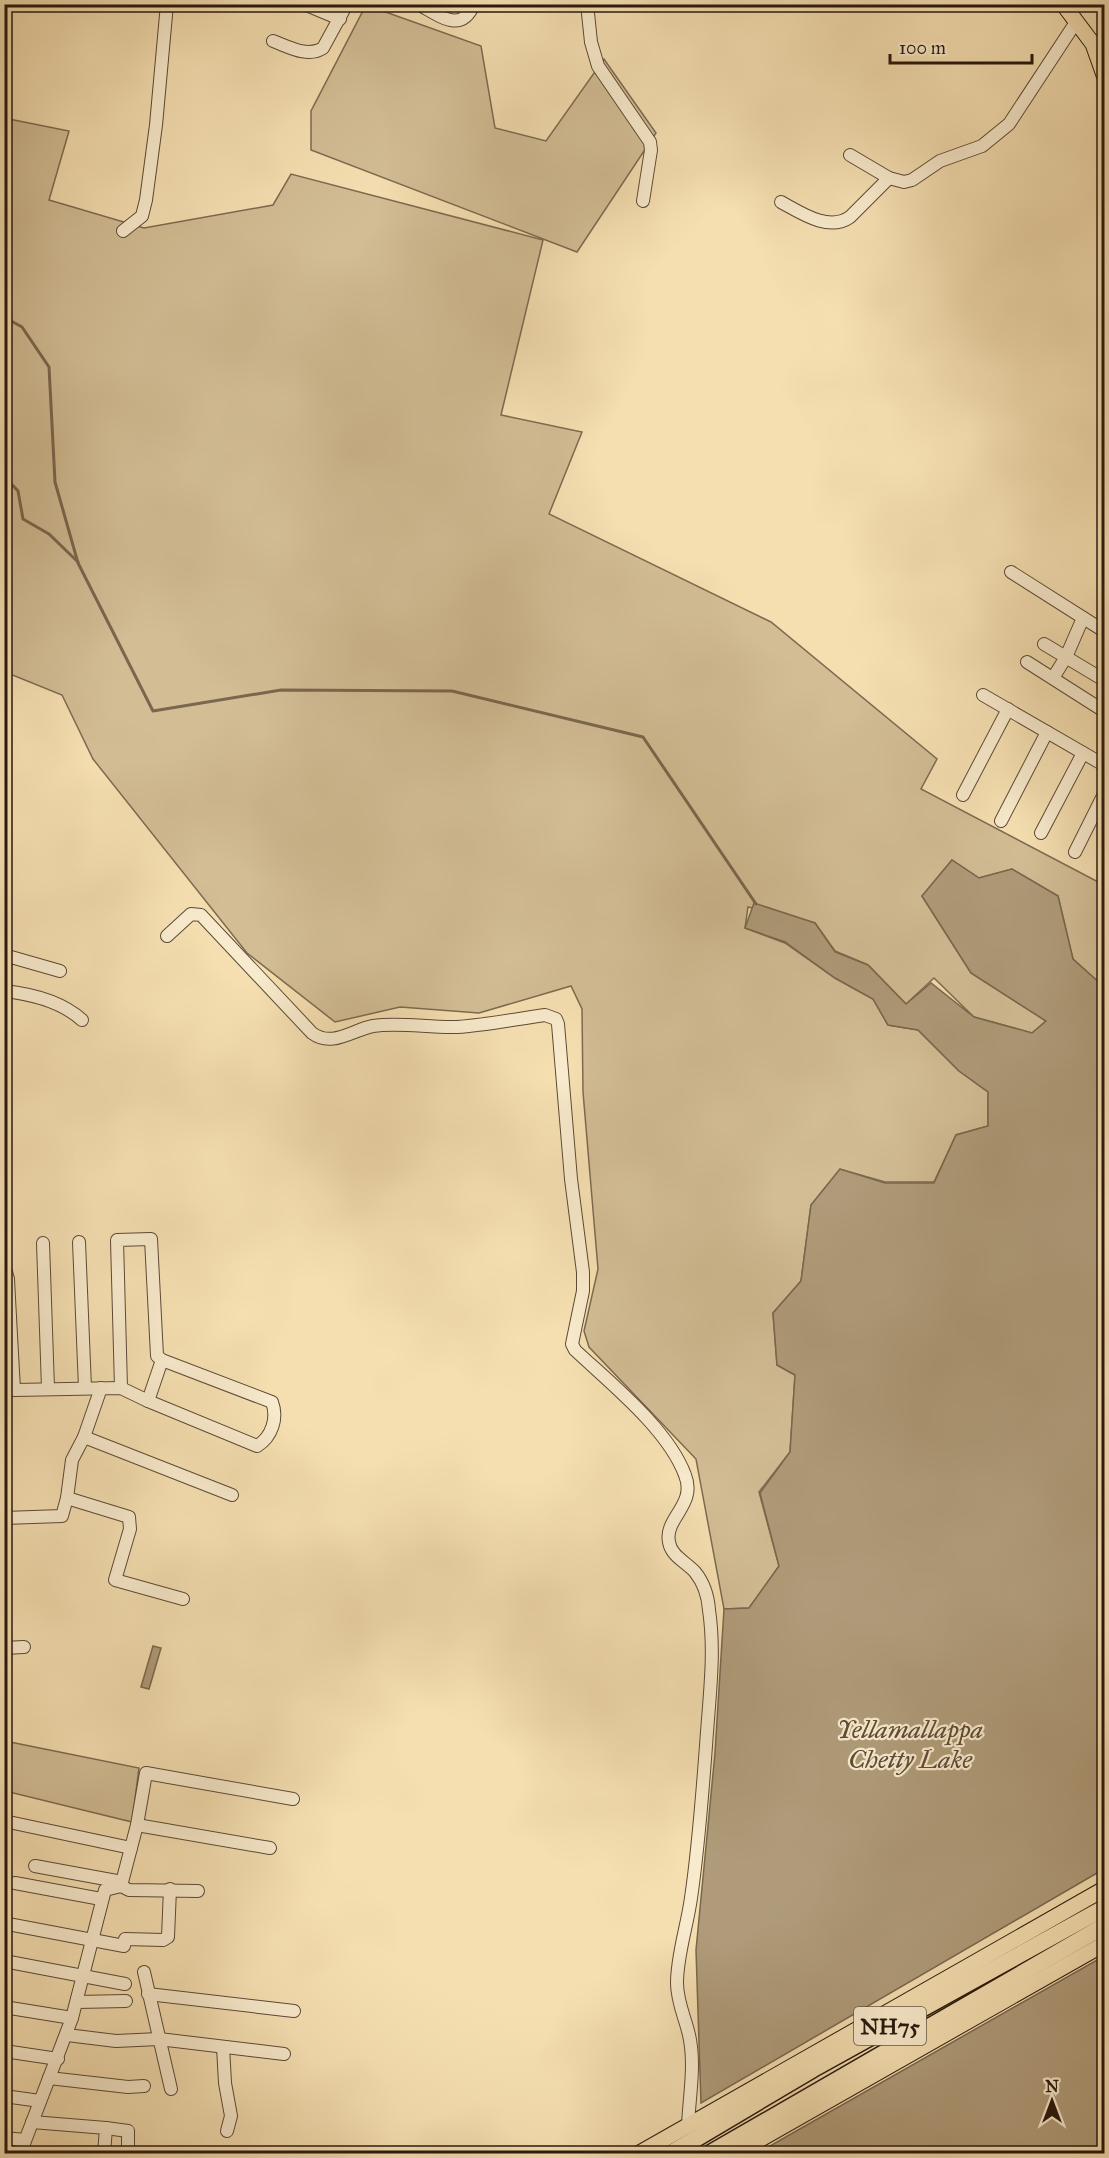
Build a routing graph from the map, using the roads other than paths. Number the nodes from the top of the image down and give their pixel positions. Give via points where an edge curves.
1 (167, 4) edge
2 (304, 4) edge
3 (347, 4) edge
4 (418, 4) edge
5 (474, 4) edge
6 (588, 4) edge
7 (1063, 4) edge
8 (340, 19) junction
9 (1076, 22) junction
10 (273, 41) dead end
11 (1104, 75) edge
12 (850, 155) dead end
13 (890, 178) junction
14 (643, 201) dead end
15 (781, 202) dead end
16 (123, 231) dead end
17 (1011, 572) dead end
18 (1083, 618) junction
19 (1104, 631) edge
20 (1044, 644) dead end
21 (1066, 657) junction
22 (1027, 662) dead end
23 (1053, 678) junction
24 (1104, 680) edge
25 (983, 695) dead end
26 (1008, 709) junction
27 (1104, 711) edge
28 (1047, 732) junction
29 (1083, 753) junction
30 (1104, 765) edge
31 (1104, 794) edge
32 (963, 795) dead end
33 (1001, 821) dead end
34 (1041, 833) dead end
35 (1075, 852) dead end
36 (167, 936) dead end
37 (4, 955) edge
38 (60, 971) dead end
39 (4, 991) edge
40 (82, 1020) dead end
41 (79, 1242) dead end
42 (43, 1243) dead end
43 (4, 1265) edge
44 (6, 1279) edge
45 (7, 1317) edge
46 (8, 1352) edge
47 (162, 1360) junction
48 (48, 1388) junction
49 (85, 1388) junction
50 (101, 1388) junction
51 (121, 1388) junction
52 (148, 1401) junction
53 (84, 1437) junction
54 (232, 1495) dead end
55 (67, 1498) junction
56 (4, 1518) edge
57 (183, 1599) dead end
58 (24, 1647) dead end
59 (4, 1648) edge
60 (293, 1798) dead end
61 (4, 1821) edge
62 (137, 1825) junction
63 (131, 1848) junction
64 (270, 1848) dead end
65 (35, 1866) dead end
66 (15, 1883) dead end
67 (122, 1884) junction
68 (170, 1889) junction
69 (1104, 1889) edge
70 (198, 1891) dead end
71 (101, 1899) junction
72 (1104, 1908) edge
73 (8, 1924) dead end
74 (1104, 1926) edge
75 (92, 1940) junction
76 (1104, 1944) edge
77 (4, 1961) edge
78 (144, 1972) dead end
79 (84, 1976) junction
80 (125, 1984) dead end
81 (148, 1994) junction
82 (126, 2001) dead end
83 (77, 2002) junction
84 (4, 2007) edge
85 (294, 2011) dead end
86 (72, 2018) junction
87 (67, 2035) junction
88 (159, 2039) junction
89 (223, 2047) junction
90 (4, 2051) edge
91 (284, 2054) dead end
92 (58, 2059) junction
93 (50, 2078) junction
94 (144, 2086) dead end
95 (171, 2089) dead end
96 (4, 2096) edge
97 (40, 2101) junction
98 (32, 2122) junction
99 (778, 2122) junction
100 (688, 2126) junction
101 (106, 2128) junction
102 (227, 2131) dead end
103 (4, 2138) edge
104 (25, 2140) junction
105 (674, 2151) edge
106 (20, 2154) edge
107 (104, 2154) edge
108 (128, 2154) edge
109 (638, 2154) edge
110 (709, 2154) edge
111 (734, 2154) edge

1 - 16 street via 146,200 141,216
2 - 8 street
3 - 8 street
4 - 5 street via 451,21 467,17
6 - 14 street via 591,42 598,66 650,142
7 - 9 main road
8 - 10 street via 317,52
9 - 11 main road via 1093,44
9 - 13 street via 1009,124 982,146 940,161 912,180
12 - 13 street
13 - 15 street via 850,217 835,223 808,217
17 - 18 street
18 - 19 street
18 - 21 street
20 - 21 street
21 - 23 street
21 - 24 street
22 - 23 street
23 - 27 street
25 - 26 street
26 - 28 street
26 - 32 street
28 - 29 street
28 - 33 street
29 - 30 street
29 - 34 street
31 - 35 street
36 - 100 street via 191,914 201,915 312,1033 324,1039 371,1026 459,1027 545,1015 556,1019 584,1272 572,1344 650,1421 680,1464 688,1496 669,1529 669,1545 701,1582 710,1611 712,1660 705,1753 691,1900 677,1983 691,2047
37 - 38 street
39 - 40 street via 70,1008
41 - 49 street
42 - 48 street
43 - 44 street
44 - 45 street
45 - 46 street
46 - 48 street via 14,1390
47 - 51 street via 157,1356 151,1239 117,1240
47 - 52 street
47 - 52 street via 272,1402 276,1414 267,1441 257,1446
48 - 49 street
49 - 50 street
50 - 51 street
50 - 53 street
51 - 52 street
53 - 54 street
53 - 55 street via 72,1461
55 - 56 street via 62,1516
55 - 57 street via 129,1516 115,1580
58 - 59 street
60 - 62 street via 146,1773
61 - 63 street
62 - 63 street
62 - 64 street
63 - 67 street
65 - 67 street
66 - 71 street
67 - 68 street via 129,1890
67 - 71 street via 105,1890
68 - 70 street
68 - 75 street via 168,1937 125,1939 123,1946
69 - 100 main road
71 - 75 street
72 - 105 highway, NH75 via 823,2063
73 - 75 street
74 - 99 highway, NH75
75 - 79 street
76 - 99 main road
77 - 79 street
78 - 81 street
79 - 80 street
79 - 83 street
81 - 85 street
81 - 88 street
82 - 83 street
83 - 86 street
84 - 86 street
86 - 87 street
87 - 88 street via 106,2041
87 - 92 street
88 - 89 street
88 - 95 street
89 - 91 street
89 - 102 street via 231,2116
90 - 92 street
92 - 93 street
93 - 94 street
93 - 97 street
96 - 97 street
97 - 98 street
98 - 101 street
98 - 104 street
99 - 110 highway, NH75
99 - 111 main road
100 - 109 main road
101 - 107 street
101 - 108 street via 128,2131
103 - 104 street
104 - 106 street

